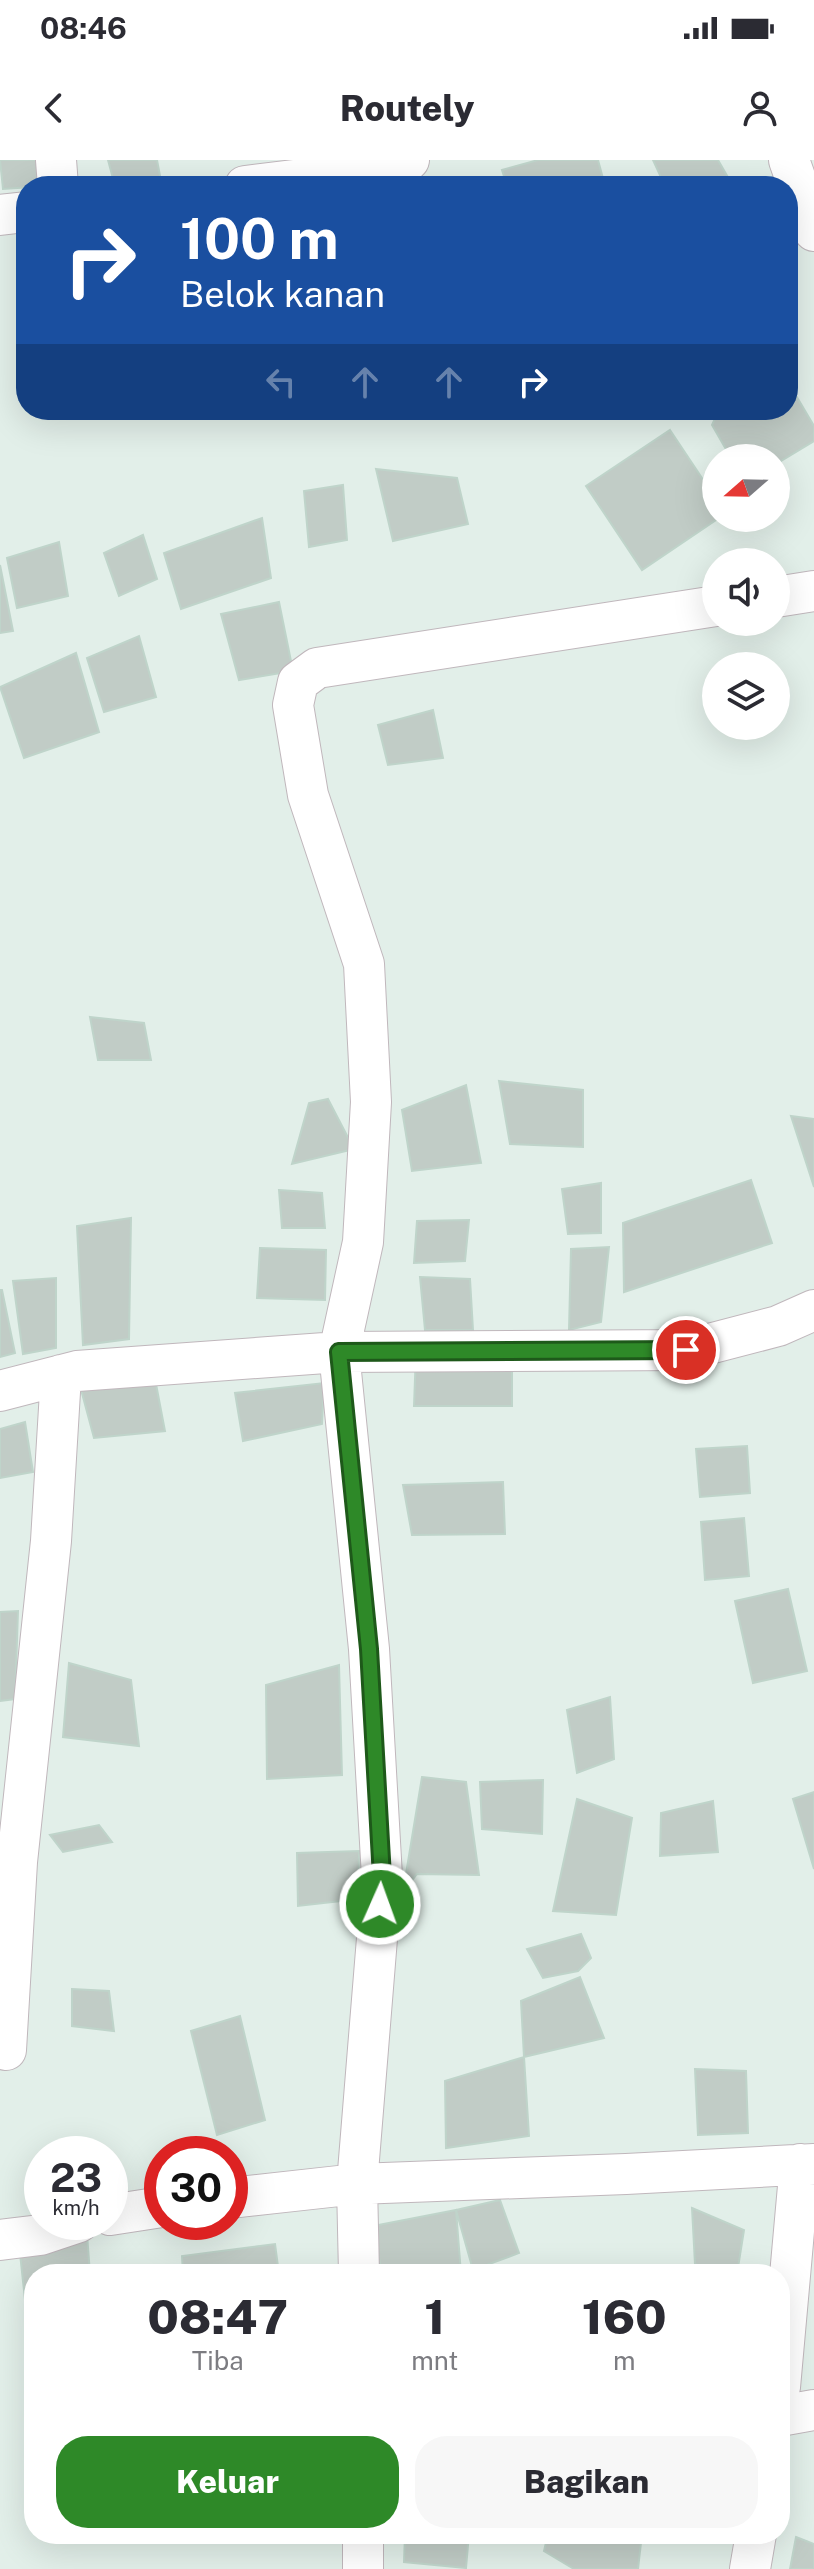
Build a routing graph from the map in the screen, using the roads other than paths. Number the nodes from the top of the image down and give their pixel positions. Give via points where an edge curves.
1 (409, 160) edge
2 (327, 176) edge
3 (798, 186) edge
4 (814, 231) edge
5 (814, 591) edge
6 (790, 595) edge
7 (702, 608) edge
8 (814, 1310) edge
9 (339, 1352) junction
10 (61, 1375) junction
11 (0, 1391) edge
12 (6, 2050) dead end
13 (807, 2164) edge
14 (357, 2184) junction
15 (248, 2196) edge
16 (24, 2237) edge
17 (0, 2240) edge
18 (359, 2264) edge
19 (790, 2304) edge
20 (814, 2410) edge
21 (790, 2414) edge
22 (363, 2544) edge
23 (754, 2544) edge
24 (363, 2569) edge
25 (750, 2569) edge

1 - 2 street
3 - 4 street
5 - 6 street
7 - 9 street via 317,668 298,682 293,705 308,795 364,964 369,1163 363,1242
8 - 9 street via 778,1326 686,1350
9 - 10 street
9 - 14 street via 369,1649 382,1877
10 - 11 street
10 - 12 street via 51,1541 17,1862
13 - 14 street
13 - 19 street
14 - 15 street
14 - 18 street
16 - 17 street
20 - 21 street
22 - 24 street
23 - 25 street

